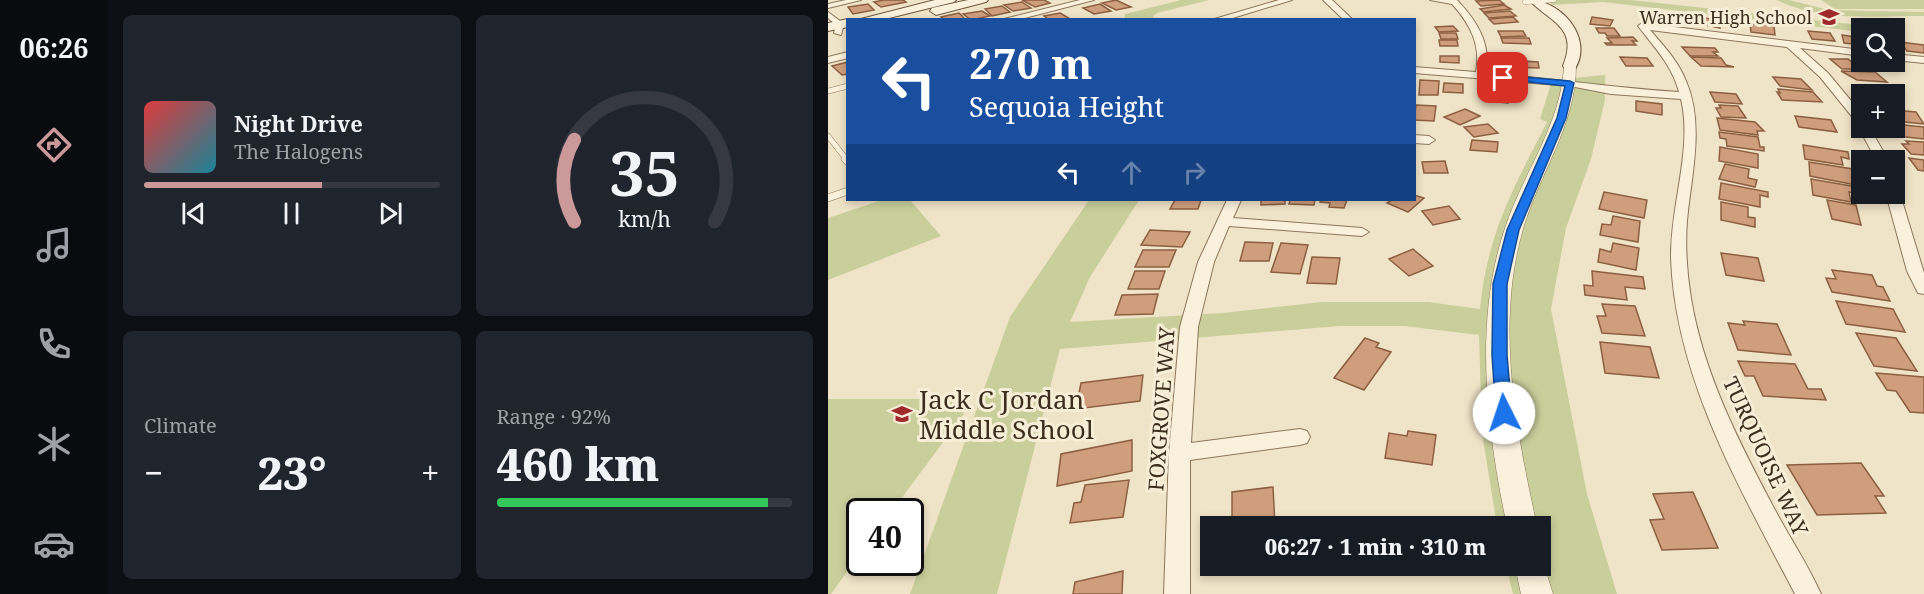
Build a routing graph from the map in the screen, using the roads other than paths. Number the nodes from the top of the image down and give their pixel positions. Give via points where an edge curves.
1 (857, 0) edge
2 (950, 0) edge
3 (982, 0) edge
4 (1090, 0) edge
5 (1288, 0) edge
6 (1327, 0) edge
7 (1434, 0) edge
8 (1554, 0) edge
9 (1529, 1) edge
10 (828, 6) edge
11 (828, 14) edge
12 (872, 18) edge
13 (907, 18) edge
14 (1013, 18) edge
15 (1222, 18) edge
16 (1347, 18) edge
17 (837, 29) edge
18 (1790, 44) junction
19 (1851, 52) edge
20 (846, 56) edge
21 (1905, 58) edge
22 (828, 60) edge
23 (1924, 60) edge
24 (1416, 70) edge
25 (1480, 75) junction
26 (1570, 75) junction
27 (846, 86) edge
28 (828, 91) edge
29 (1685, 92) junction
30 (1851, 108) edge
31 (828, 136) edge
32 (1416, 139) edge
33 (1429, 140) dead end
34 (846, 159) edge
35 (846, 192) edge
36 (828, 198) edge
37 (1234, 201) edge
38 (1896, 204) edge
39 (1226, 222) junction
40 (1362, 232) dead end
41 (1924, 289) edge
42 (1300, 437) dead end
43 (1180, 453) junction
44 (1520, 516) edge
45 (1532, 576) edge
46 (1176, 594) edge
47 (1537, 594) edge
48 (1808, 594) edge

1 - 10 street
2 - 12 main road
3 - 13 main road
4 - 14 street
5 - 15 street
6 - 16 street
7 - 25 street via 1454,2 1470,18 1484,57
8 - 9 lane
9 - 26 main road via 1561,43
9 - 26 main road via 1551,12 1575,40
11 - 17 street
18 - 19 street
18 - 29 street, TURQUOISE WAY via 1642,26 1665,52
18 - 30 street via 1824,75
20 - 22 street
21 - 23 street
24 - 25 street
25 - 26 street
26 - 29 street via 1638,89
26 - 44 street via 1562,118 1513,230 1500,284 1504,413
27 - 28 lane
29 - 48 street, TURQUOISE WAY via 1691,135 1680,224 1680,290 1719,418
31 - 34 lane
32 - 33 street
35 - 36 lane
37 - 39 street, FOXGROVE WAY
38 - 41 street
39 - 40 street
39 - 43 street, FOXGROVE WAY via 1206,262 1189,327
42 - 43 street
43 - 46 street, FOXGROVE WAY
45 - 47 street

